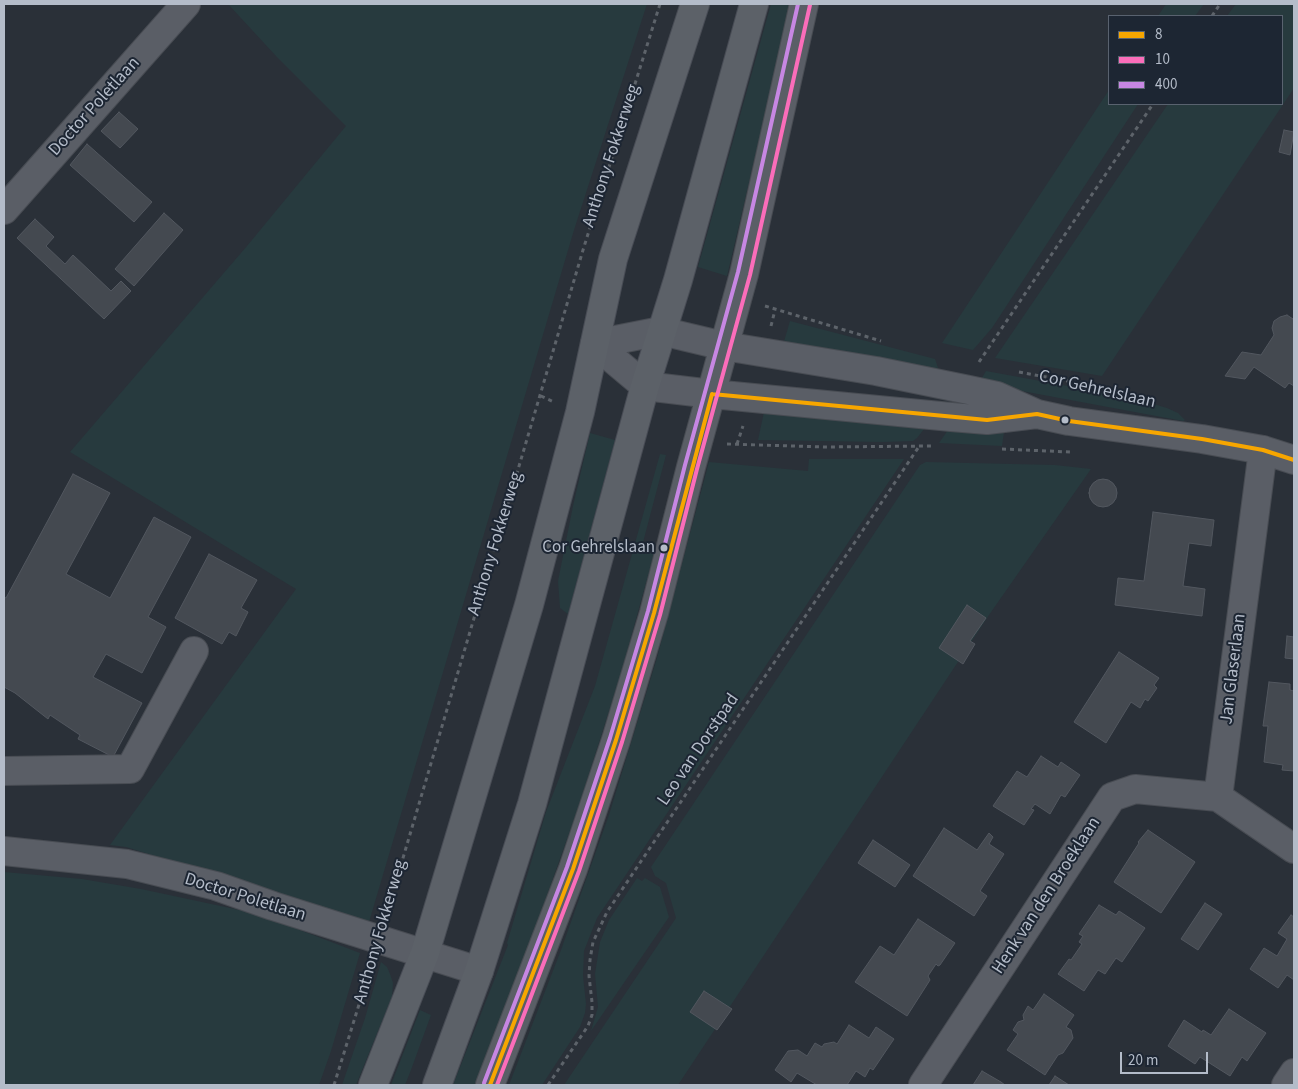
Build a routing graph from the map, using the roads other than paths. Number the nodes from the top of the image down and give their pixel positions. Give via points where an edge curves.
1 (186, 4) edge
2 (695, 4) edge
3 (754, 4) edge
4 (804, 4) edge
5 (4, 210) edge
6 (661, 331) junction
7 (595, 344) junction
8 (724, 346) junction
9 (645, 386) junction
10 (712, 394) junction
11 (1037, 414) junction
12 (1263, 450) junction
13 (1294, 460) edge
14 (194, 651) dead end
15 (4, 771) edge
16 (1218, 797) junction
17 (1294, 849) edge
18 (4, 851) edge
19 (425, 953) junction
20 (479, 971) junction
21 (1294, 1073) edge
22 (373, 1085) edge
23 (438, 1085) edge
24 (490, 1085) edge
25 (923, 1085) edge
26 (1286, 1085) edge

1 - 5 street, Doctor Poletlaan
2 - 7 main road, Anthony Fokkerweg via 613,259
3 - 6 main road
4 - 8 street via 744,274
6 - 7 street, Cor Gehrelslaan
6 - 8 street, Cor Gehrelslaan
6 - 9 main road
7 - 9 street
7 - 19 main road, Anthony Fokkerweg via 529,605
8 - 10 street
8 - 11 street, Cor Gehrelslaan via 876,371 997,396
9 - 10 street, Cor Gehrelslaan
9 - 20 main road via 532,804
10 - 11 street, Cor Gehrelslaan via 987,420
10 - 24 street via 654,613 616,740 573,869
11 - 12 street, Cor Gehrelslaan
12 - 13 street, Cor Gehrelslaan
12 - 16 street, Jan Glaserlaan
14 - 15 street via 130,769
16 - 17 street
16 - 25 street, Henk van den Broeklaan via 1135,789 1112,797
18 - 19 street, Doctor Poletlaan via 127,864 216,886
19 - 20 street, Doctor Poletlaan
19 - 22 main road, Anthony Fokkerweg
20 - 23 main road
21 - 26 street

